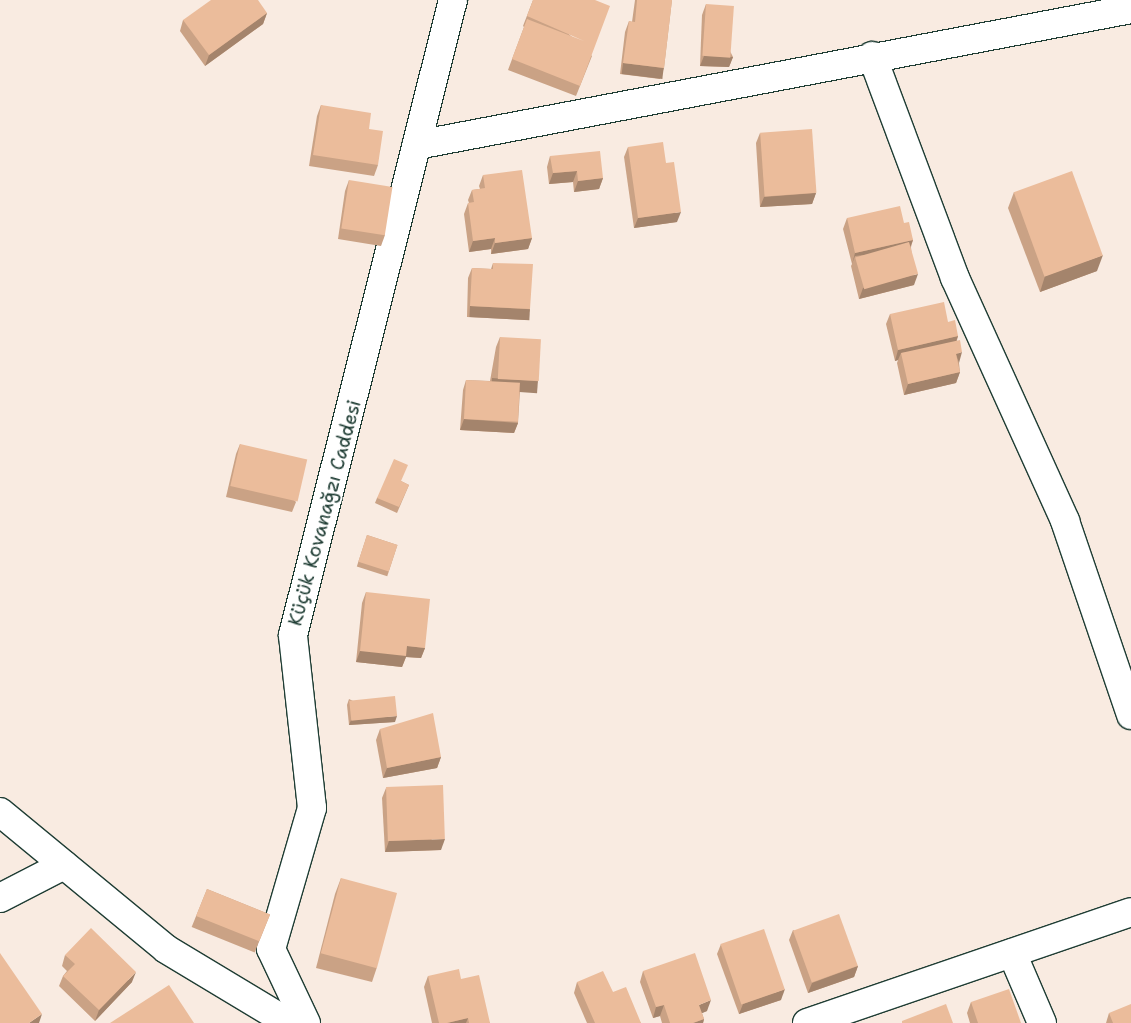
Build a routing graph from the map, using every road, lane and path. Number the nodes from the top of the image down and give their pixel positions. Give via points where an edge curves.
1 (453, 0) edge
2 (1131, 9) edge
3 (872, 56) junction
4 (417, 145) junction
5 (1131, 715) edge
6 (0, 812) edge
7 (64, 865) junction
8 (0, 898) edge
9 (1131, 912) edge
10 (1012, 953) junction
11 (289, 1023) edge
12 (306, 1023) edge
13 (807, 1023) edge
14 (1042, 1023) edge

1 - 4 street, Küçük Kovanağzı Caddesi
2 - 3 street
3 - 4 street
3 - 5 street via 956,278 1065,521
4 - 12 street, Küçük Kovanağzı Caddesi via 293,635 312,808 271,949
6 - 7 street
7 - 8 street
7 - 11 street via 166,949
9 - 10 street
10 - 13 street
10 - 14 street

